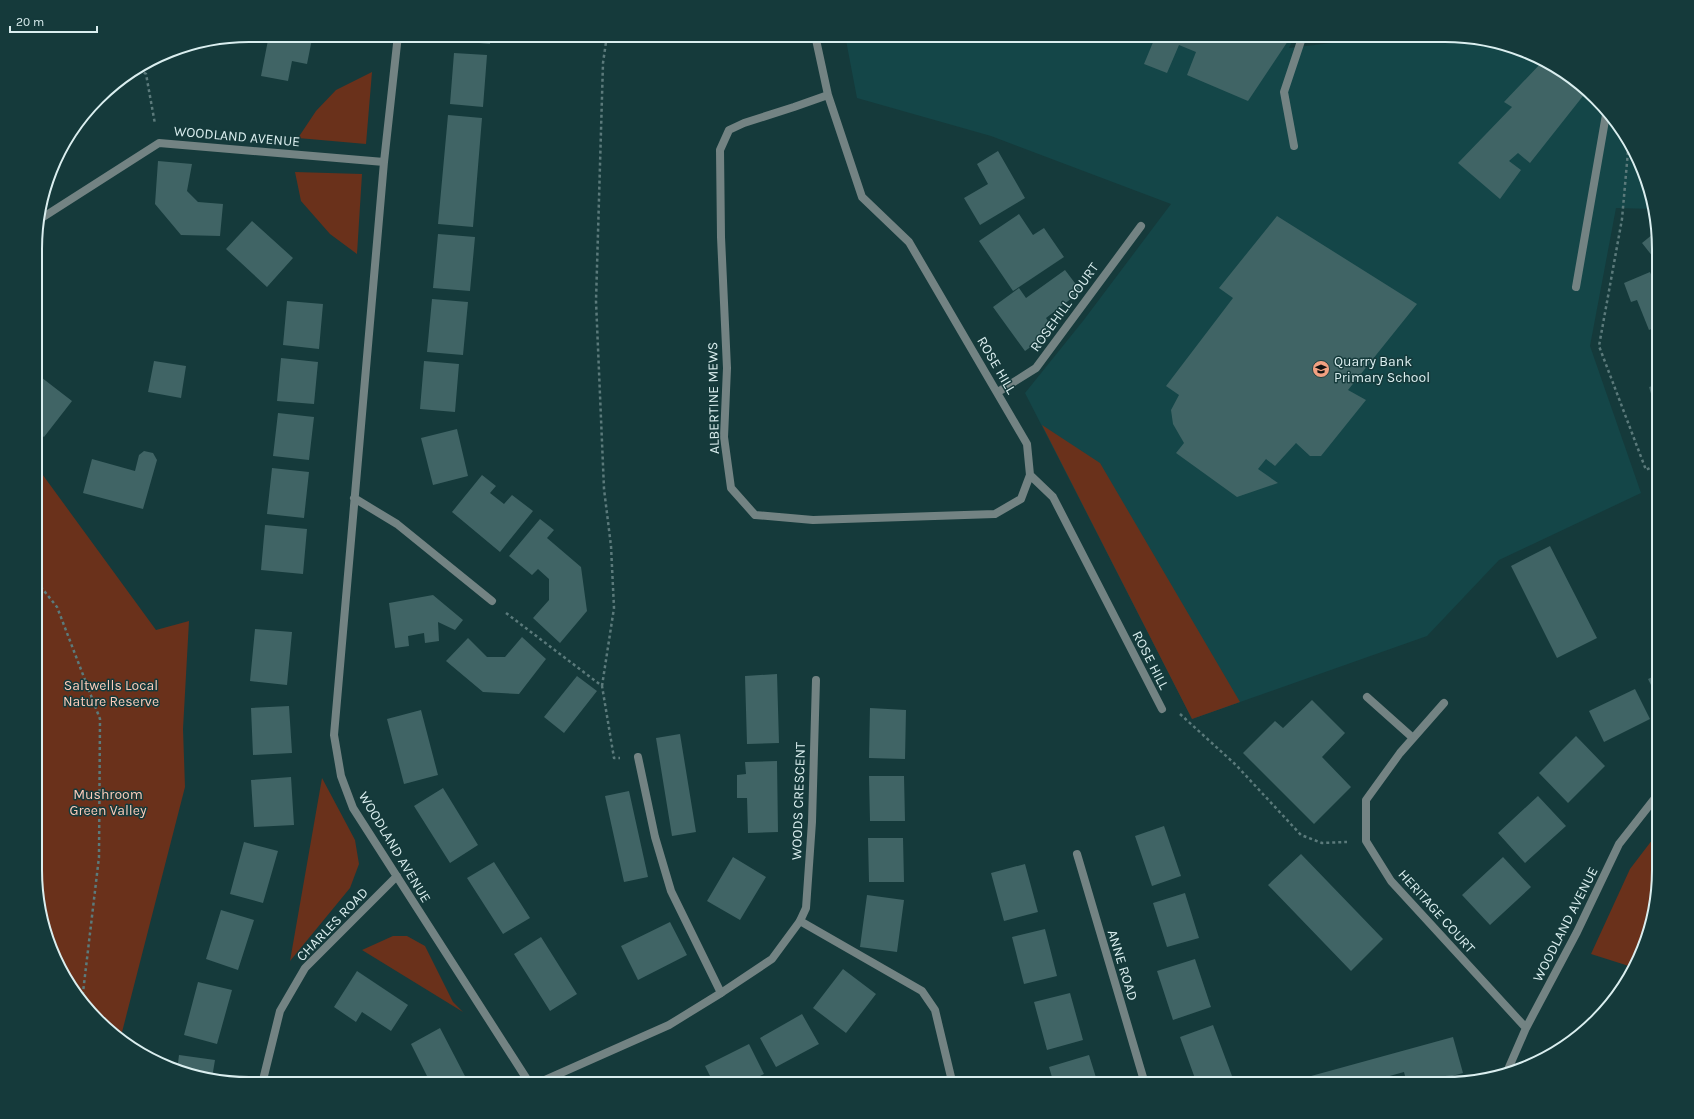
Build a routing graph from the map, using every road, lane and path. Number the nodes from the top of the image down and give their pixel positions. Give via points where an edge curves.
1 (397, 42) edge
2 (606, 42) edge
3 (817, 42) edge
4 (1301, 42) edge
5 (143, 72) edge
6 (828, 95) junction
7 (1605, 118) edge
8 (159, 143) junction
9 (1294, 146) dead end
10 (1628, 152) edge
11 (384, 162) junction
12 (45, 216) edge
13 (1141, 226) dead end
14 (1576, 287) dead end
15 (998, 392) junction
16 (1652, 467) edge
17 (1030, 476) junction
18 (354, 498) junction
19 (42, 589) edge
20 (492, 601) joint
21 (816, 680) dead end
22 (602, 686) junction
23 (1367, 697) dead end
24 (1444, 703) dead end
25 (1162, 709) joint
26 (1413, 738) junction
27 (638, 757) joint
28 (1652, 802) edge
29 (1366, 841) junction
30 (1077, 854) dead end
31 (397, 876) junction
32 (800, 921) junction
33 (83, 993) edge
34 (721, 993) junction
35 (1526, 1028) junction
36 (1511, 1066) edge
37 (264, 1077) edge
38 (526, 1077) edge
39 (552, 1077) edge
40 (951, 1077) dead end
41 (1143, 1077) edge

1 - 11 street, WOODLAND AVENUE
2 - 22 path via 603,63 596,301 604,489 611,546 614,608
3 - 6 street, ROSE HILL
4 - 9 street via 1284,92
5 - 8 path via 146,74
6 - 15 street, ROSE HILL via 862,197 909,242
6 - 17 street, ALBERTINE MEWS via 729,130 720,150 727,368 724,437 731,488 755,515 813,520 995,514 1021,499
7 - 14 street
8 - 11 street, WOODLAND AVENUE
8 - 12 street, WOODLAND AVENUE
10 - 16 path via 1622,219 1599,346 1646,470
11 - 18 street, WOODLAND AVENUE
13 - 15 street, ROSEHILL COURT via 1036,368
15 - 17 street, ROSE HILL via 1027,444
17 - 25 street, ROSE HILL via 1053,497
18 - 20 street via 397,524
18 - 31 street, WOODLAND AVENUE via 334,735 341,776 353,808
19 - 33 path via 56,607 100,719 99,858
20 - 22 path
21 - 32 street, WOODS CRESCENT via 806,908
22 - 27 path via 614,758
23 - 26 street
24 - 26 street
25 - 29 path via 1180,714 1236,765 1300,835 1322,843
26 - 29 street via 1366,800
27 - 34 street via 655,837 671,891
28 - 35 street, WOODLAND AVENUE via 1619,844 1578,932
29 - 35 street, HERITAGE COURT via 1391,881
30 - 41 street, ANNE ROAD
31 - 37 street, CHARLES ROAD via 305,968 280,1011
31 - 38 street, WOODLAND AVENUE
32 - 34 street, WOODS CRESCENT via 772,959
32 - 40 street via 922,991 935,1010
34 - 39 street, WOODS CRESCENT via 669,1025
35 - 36 street, WOODLAND AVENUE

